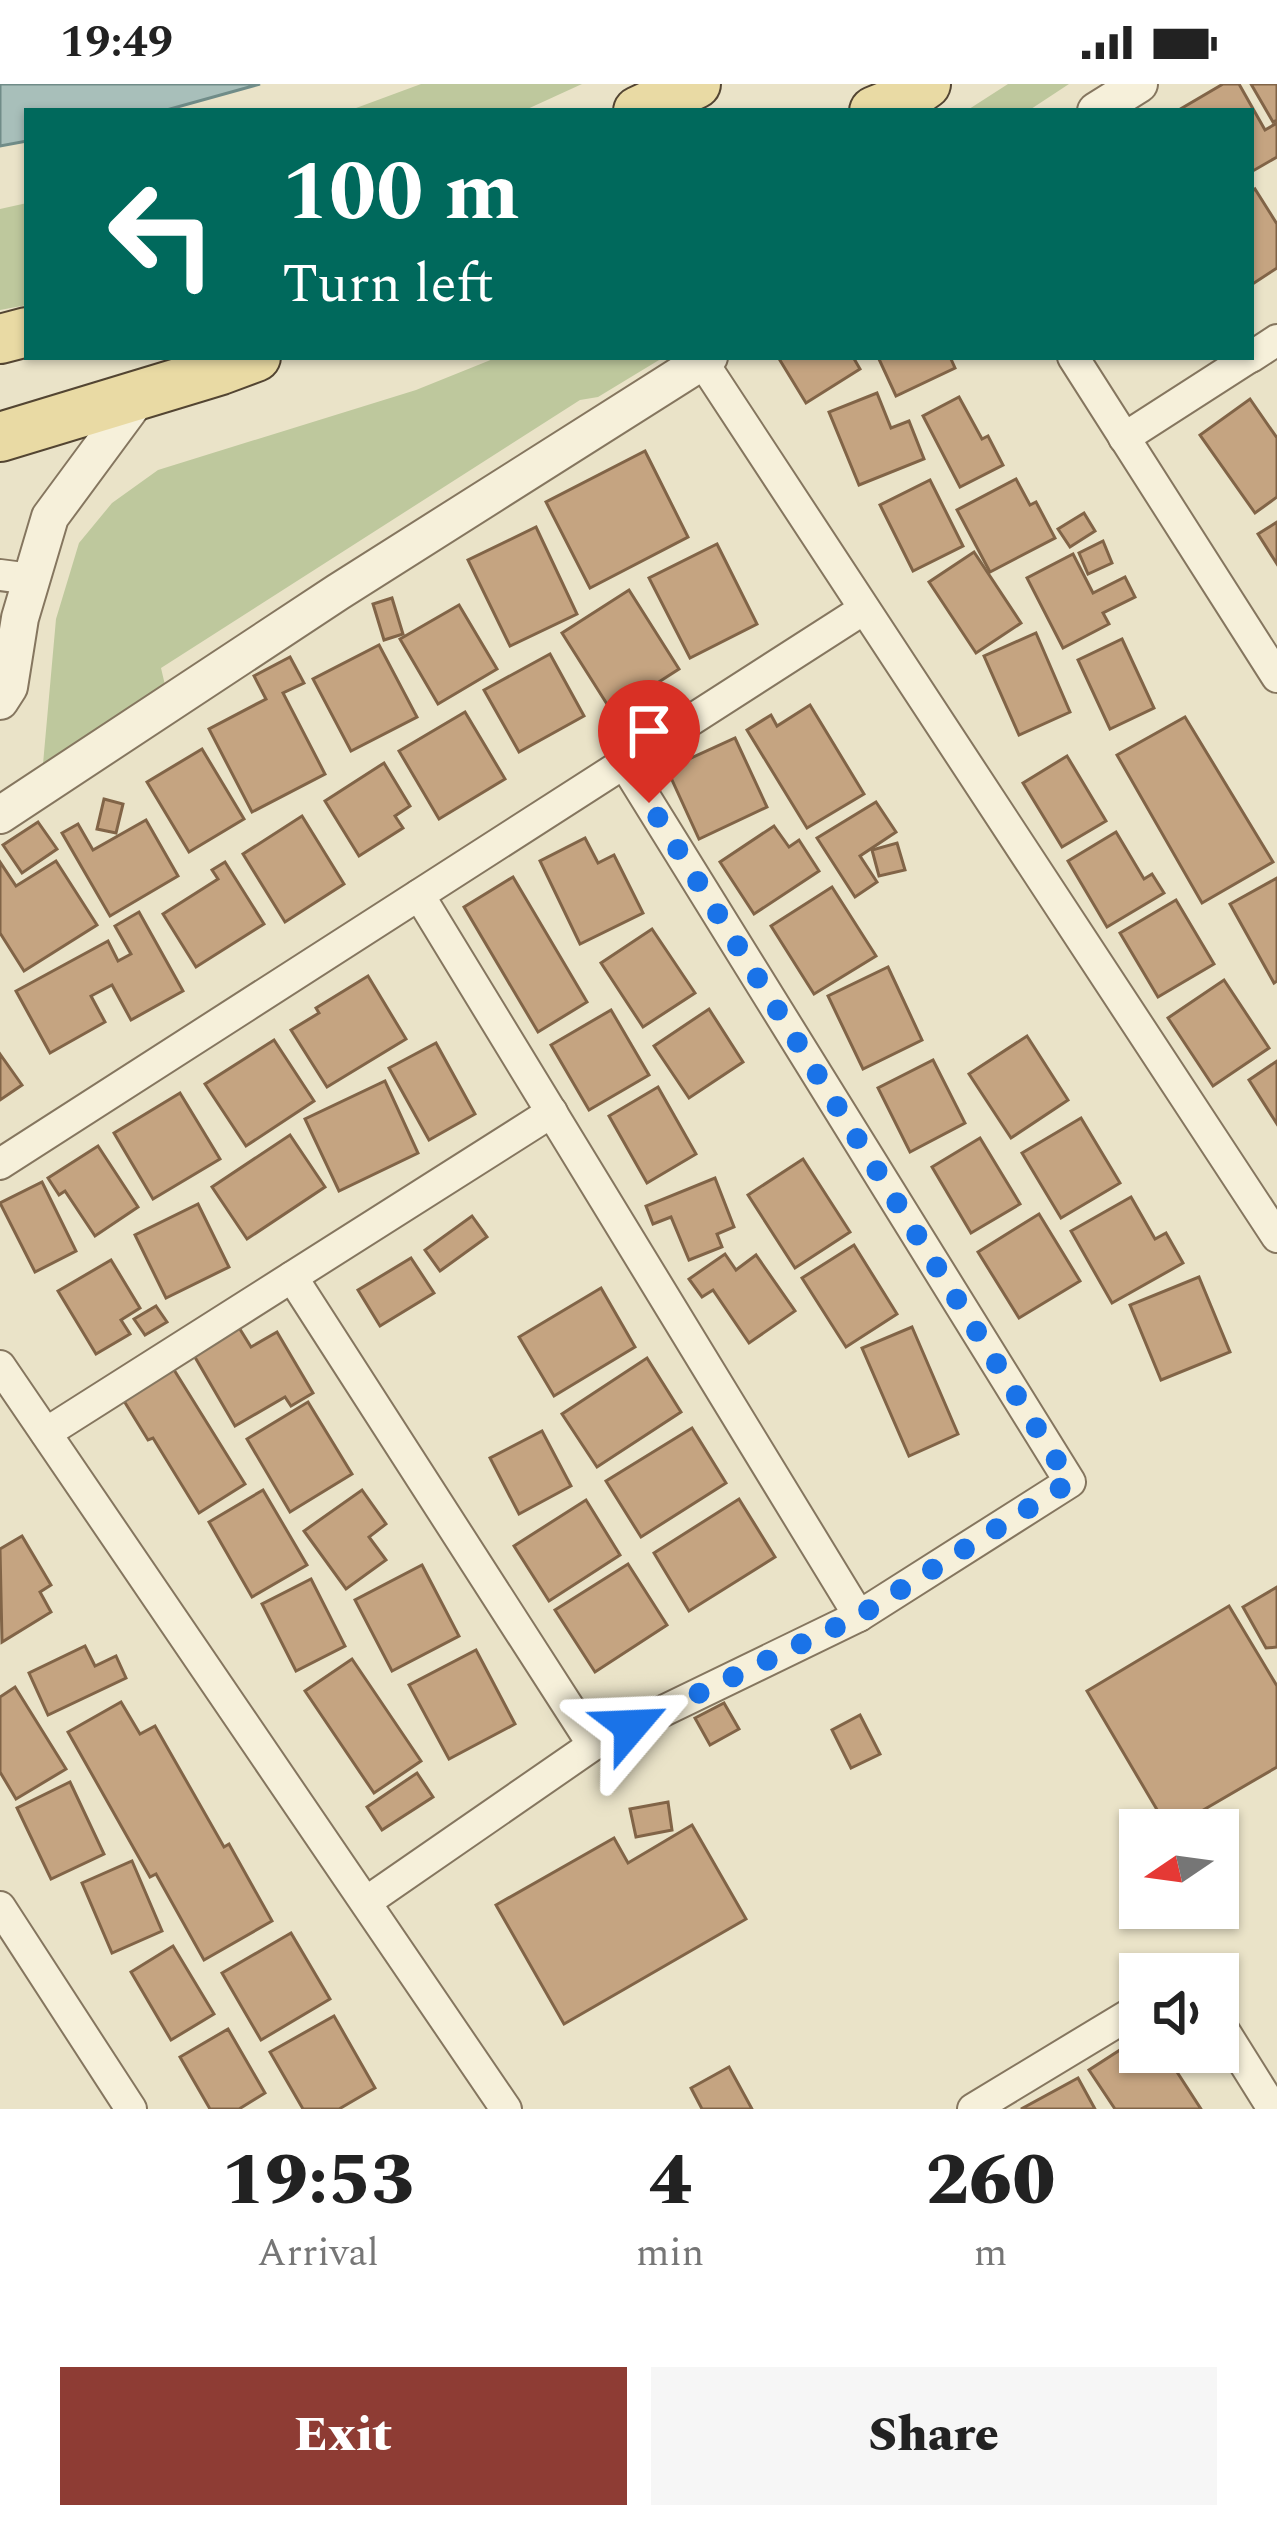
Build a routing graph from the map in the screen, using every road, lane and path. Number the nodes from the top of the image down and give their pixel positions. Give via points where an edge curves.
1 (696, 84) edge
2 (926, 84) edge
3 (1138, 84) edge
4 (644, 108) edge
5 (881, 108) edge
6 (1101, 108) edge
7 (248, 360) edge
8 (703, 360) edge
9 (706, 360) edge
10 (1074, 360) edge
11 (1246, 360) edge
12 (140, 394) junction
13 (0, 437) edge
14 (1124, 438) junction
15 (16, 577) edge
16 (864, 608) junction
17 (1277, 677) edge
18 (0, 701) edge
19 (624, 763) junction
20 (0, 814) edge
21 (419, 895) junction
22 (552, 1112) junction
23 (0, 1164) edge
24 (1277, 1237) edge
25 (292, 1277) junction
26 (0, 1366) edge
27 (46, 1432) junction
28 (859, 1616) junction
29 (593, 1745) junction
30 (366, 1902) junction
31 (0, 1907) edge
32 (1119, 2021) edge
33 (1239, 2055) edge
34 (131, 2109) edge
35 (506, 2109) edge
36 (973, 2109) edge
37 (1273, 2109) edge

1 - 4 main road
2 - 5 main road
3 - 6 street
7 - 12 main road
8 - 20 street
9 - 16 street
10 - 14 street
11 - 14 street
12 - 13 main road
12 - 15 street
14 - 17 street
15 - 18 street via 20,618
16 - 19 street
16 - 24 street
19 - 21 street
19 - 28 street via 1070,1482
21 - 22 street
21 - 23 street
22 - 25 street
22 - 28 street
25 - 27 street
25 - 29 street
26 - 27 street
27 - 30 street
28 - 29 street
29 - 30 street
30 - 35 street
31 - 34 street
32 - 36 street
33 - 37 street

